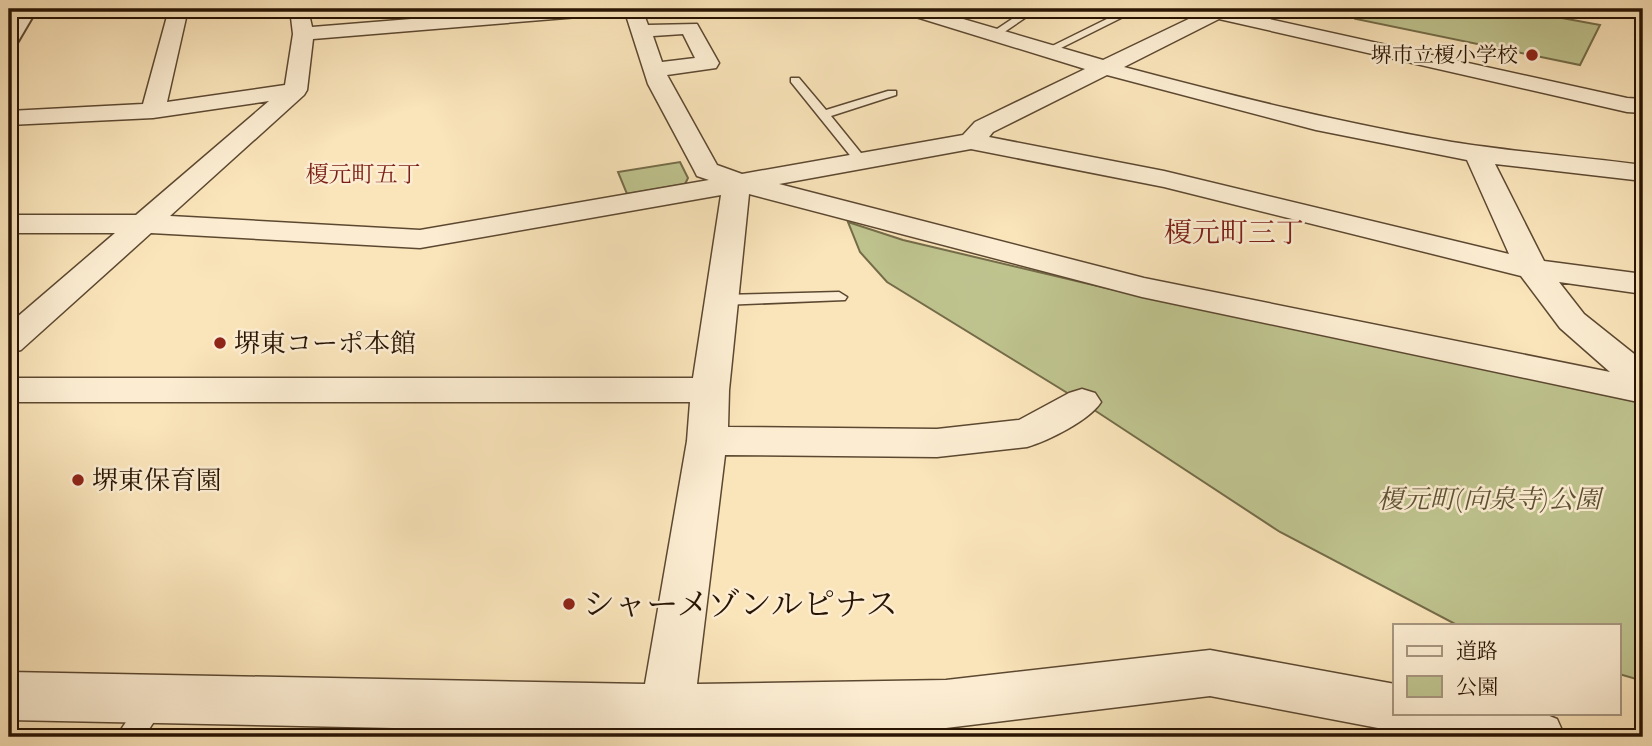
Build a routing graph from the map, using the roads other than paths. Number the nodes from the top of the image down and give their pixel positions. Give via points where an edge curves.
1 (27, 9) edge
2 (178, 9) edge
3 (299, 9) edge
4 (603, 9) edge
5 (910, 9) edge
6 (1033, 9) edge
7 (1134, 9) edge
8 (1214, 10) edge
9 (637, 20) edge
10 (303, 34) junction
11 (994, 34) junction
12 (9, 38) edge
13 (1047, 51) junction
14 (1107, 68) junction
15 (654, 70) junction
16 (795, 80) dead end
17 (296, 90) junction
18 (892, 93) dead end
19 (1643, 106) edge
20 (153, 111) junction
21 (823, 115) junction
22 (9, 118) edge
23 (971, 141) junction
24 (1478, 153) junction
25 (861, 161) junction
26 (1643, 173) edge
27 (737, 182) junction
28 (9, 224) edge
29 (146, 224) junction
30 (1532, 269) junction
31 (1643, 285) edge
32 (839, 297) dead end
33 (722, 300) junction
34 (9, 342) edge
35 (1643, 378) edge
36 (9, 390) edge
37 (710, 390) junction
38 (1643, 391) edge
39 (1082, 402) dead end
40 (707, 441) junction
41 (11, 699) edge
42 (1393, 709) edge
43 (1418, 714) edge
44 (143, 718) edge
45 (665, 723) edge
46 (1538, 737) edge

1 - 12 street
2 - 20 street
3 - 10 street
4 - 10 street
5 - 11 street
6 - 11 lane
7 - 13 lane
8 - 14 street
8 - 19 street
9 - 15 street
9 - 15 street via 690,28 708,63
10 - 17 street
11 - 13 street
13 - 14 street
14 - 23 street via 984,127
14 - 24 street via 1281,114
15 - 27 street via 707,170
16 - 21 lane
17 - 20 street
17 - 29 street
18 - 21 lane
20 - 22 street
21 - 25 lane
23 - 25 street
23 - 30 street via 1164,179
24 - 26 street
24 - 30 street
25 - 27 street
27 - 29 street via 420,239
27 - 33 street
27 - 38 street via 1142,287
28 - 29 street
29 - 34 street
30 - 31 street
30 - 35 street via 1572,321
32 - 33 lane
33 - 37 street
36 - 37 street
37 - 40 street
39 - 40 street via 1027,433 937,443
40 - 45 street
41 - 44 street
42 - 45 street via 1210,673 946,704
43 - 46 street
44 - 45 street

